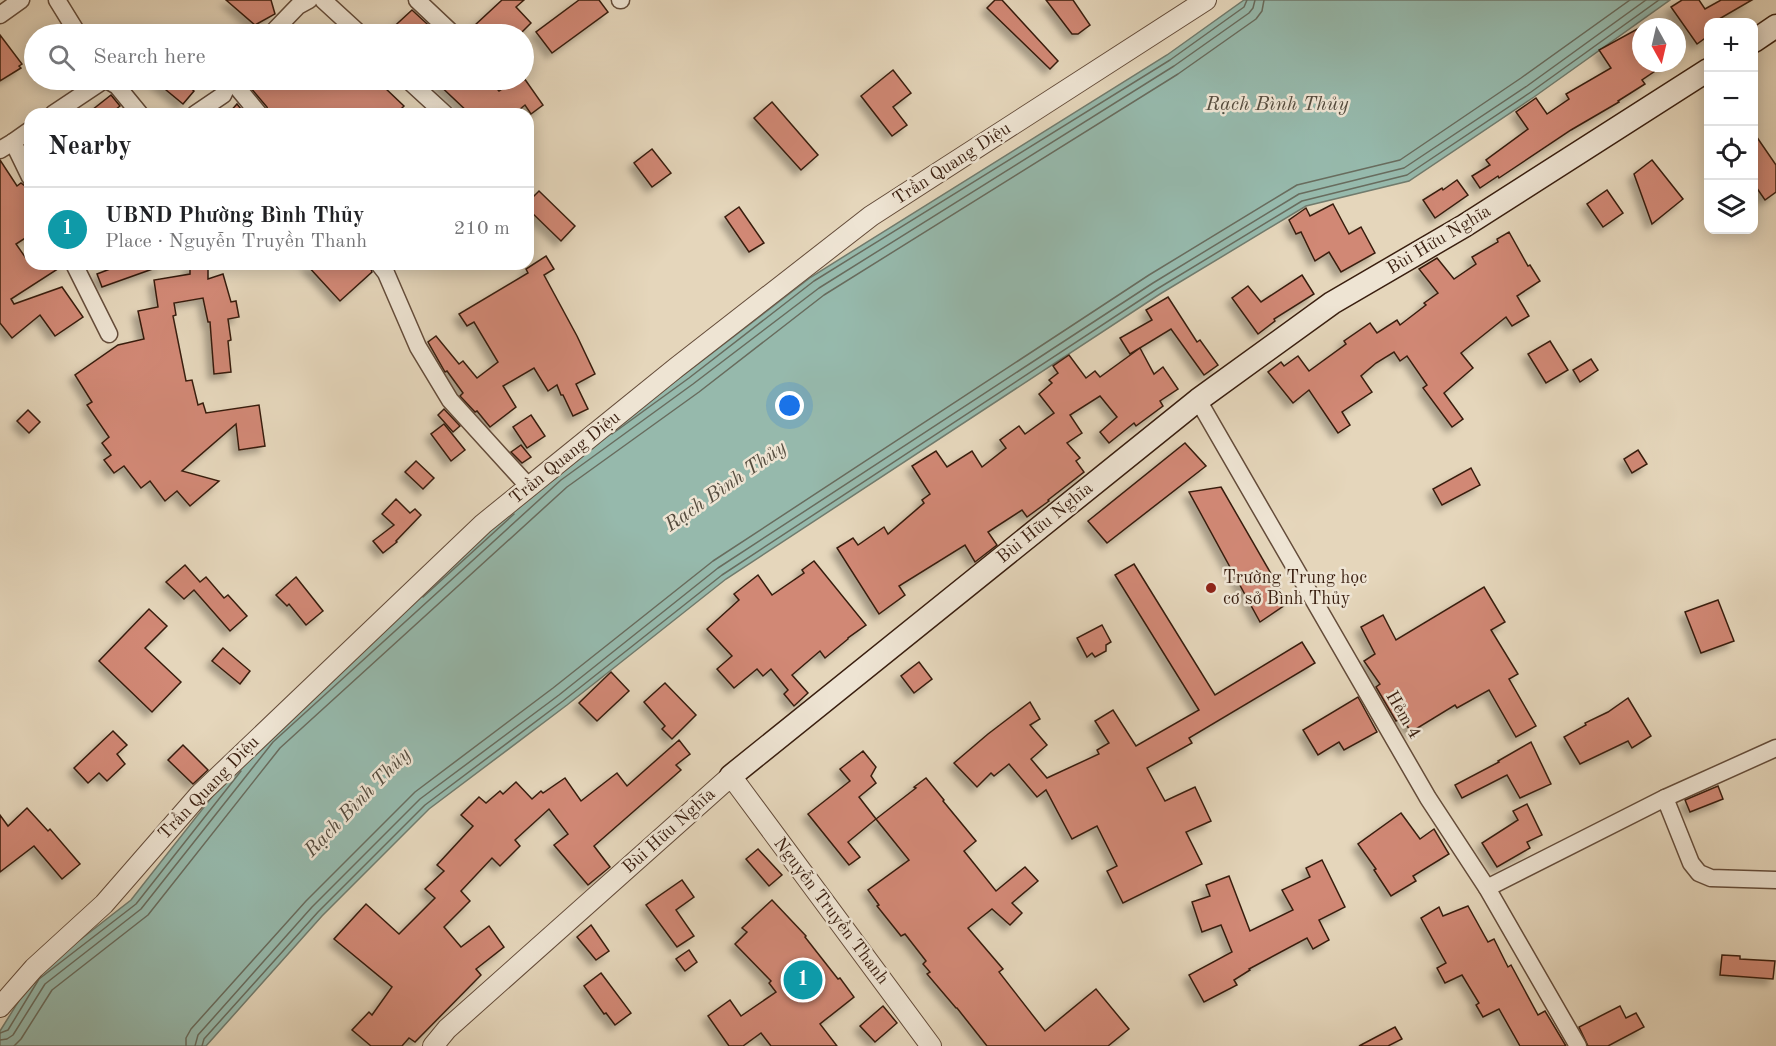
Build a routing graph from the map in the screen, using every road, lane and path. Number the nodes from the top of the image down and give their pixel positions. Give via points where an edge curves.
1 (21, 0) edge
2 (57, 0) edge
3 (309, 0) edge
4 (323, 0) edge
5 (417, 0) edge
6 (1206, 0) edge
7 (0, 15) edge
8 (72, 24) edge
9 (281, 24) edge
10 (349, 24) edge
11 (442, 24) edge
12 (1776, 26) edge
13 (1758, 38) edge
14 (1705, 72) edge
15 (91, 90) edge
16 (120, 90) edge
17 (226, 90) edge
18 (239, 90) edge
19 (419, 90) edge
20 (63, 108) edge
21 (135, 108) edge
22 (204, 108) edge
23 (254, 108) edge
24 (438, 108) edge
25 (24, 134) edge
26 (6, 146) edge
27 (24, 169) edge
28 (77, 270) edge
29 (384, 270) edge
30 (109, 334) dead end
31 (1198, 400) junction
32 (529, 487) junction
33 (1776, 748) edge
34 (731, 776) junction
35 (1665, 798) junction
36 (1776, 880) edge
37 (1487, 888) junction
38 (0, 1007) edge
39 (433, 1046) edge
40 (931, 1046) edge
41 (1578, 1046) edge

1 - 7 street
2 - 8 street
3 - 9 street
4 - 10 street
5 - 11 street
6 - 32 street, Trần Quang Diệu via 871,216
12 - 13 main road
14 - 31 main road, Bùi Hữu Nghĩa via 1464,226 1332,303
15 - 20 street
16 - 21 street
17 - 22 street
18 - 23 street
19 - 24 street
25 - 26 street
26 - 27 street
28 - 30 street
29 - 32 street via 418,346 450,400
31 - 34 main road, Bùi Hữu Nghĩa
31 - 37 street, Hẻm 4 via 1428,798
32 - 38 street, Trần Quang Diệu via 475,532 199,795 104,904 34,968
33 - 35 street
34 - 39 street, Bùi Hữu Nghĩa via 447,1029
34 - 40 street, Nguyễn Truyền Thanh
35 - 36 street via 1699,873 1711,878
35 - 37 street
37 - 41 street, Hẻm 4

